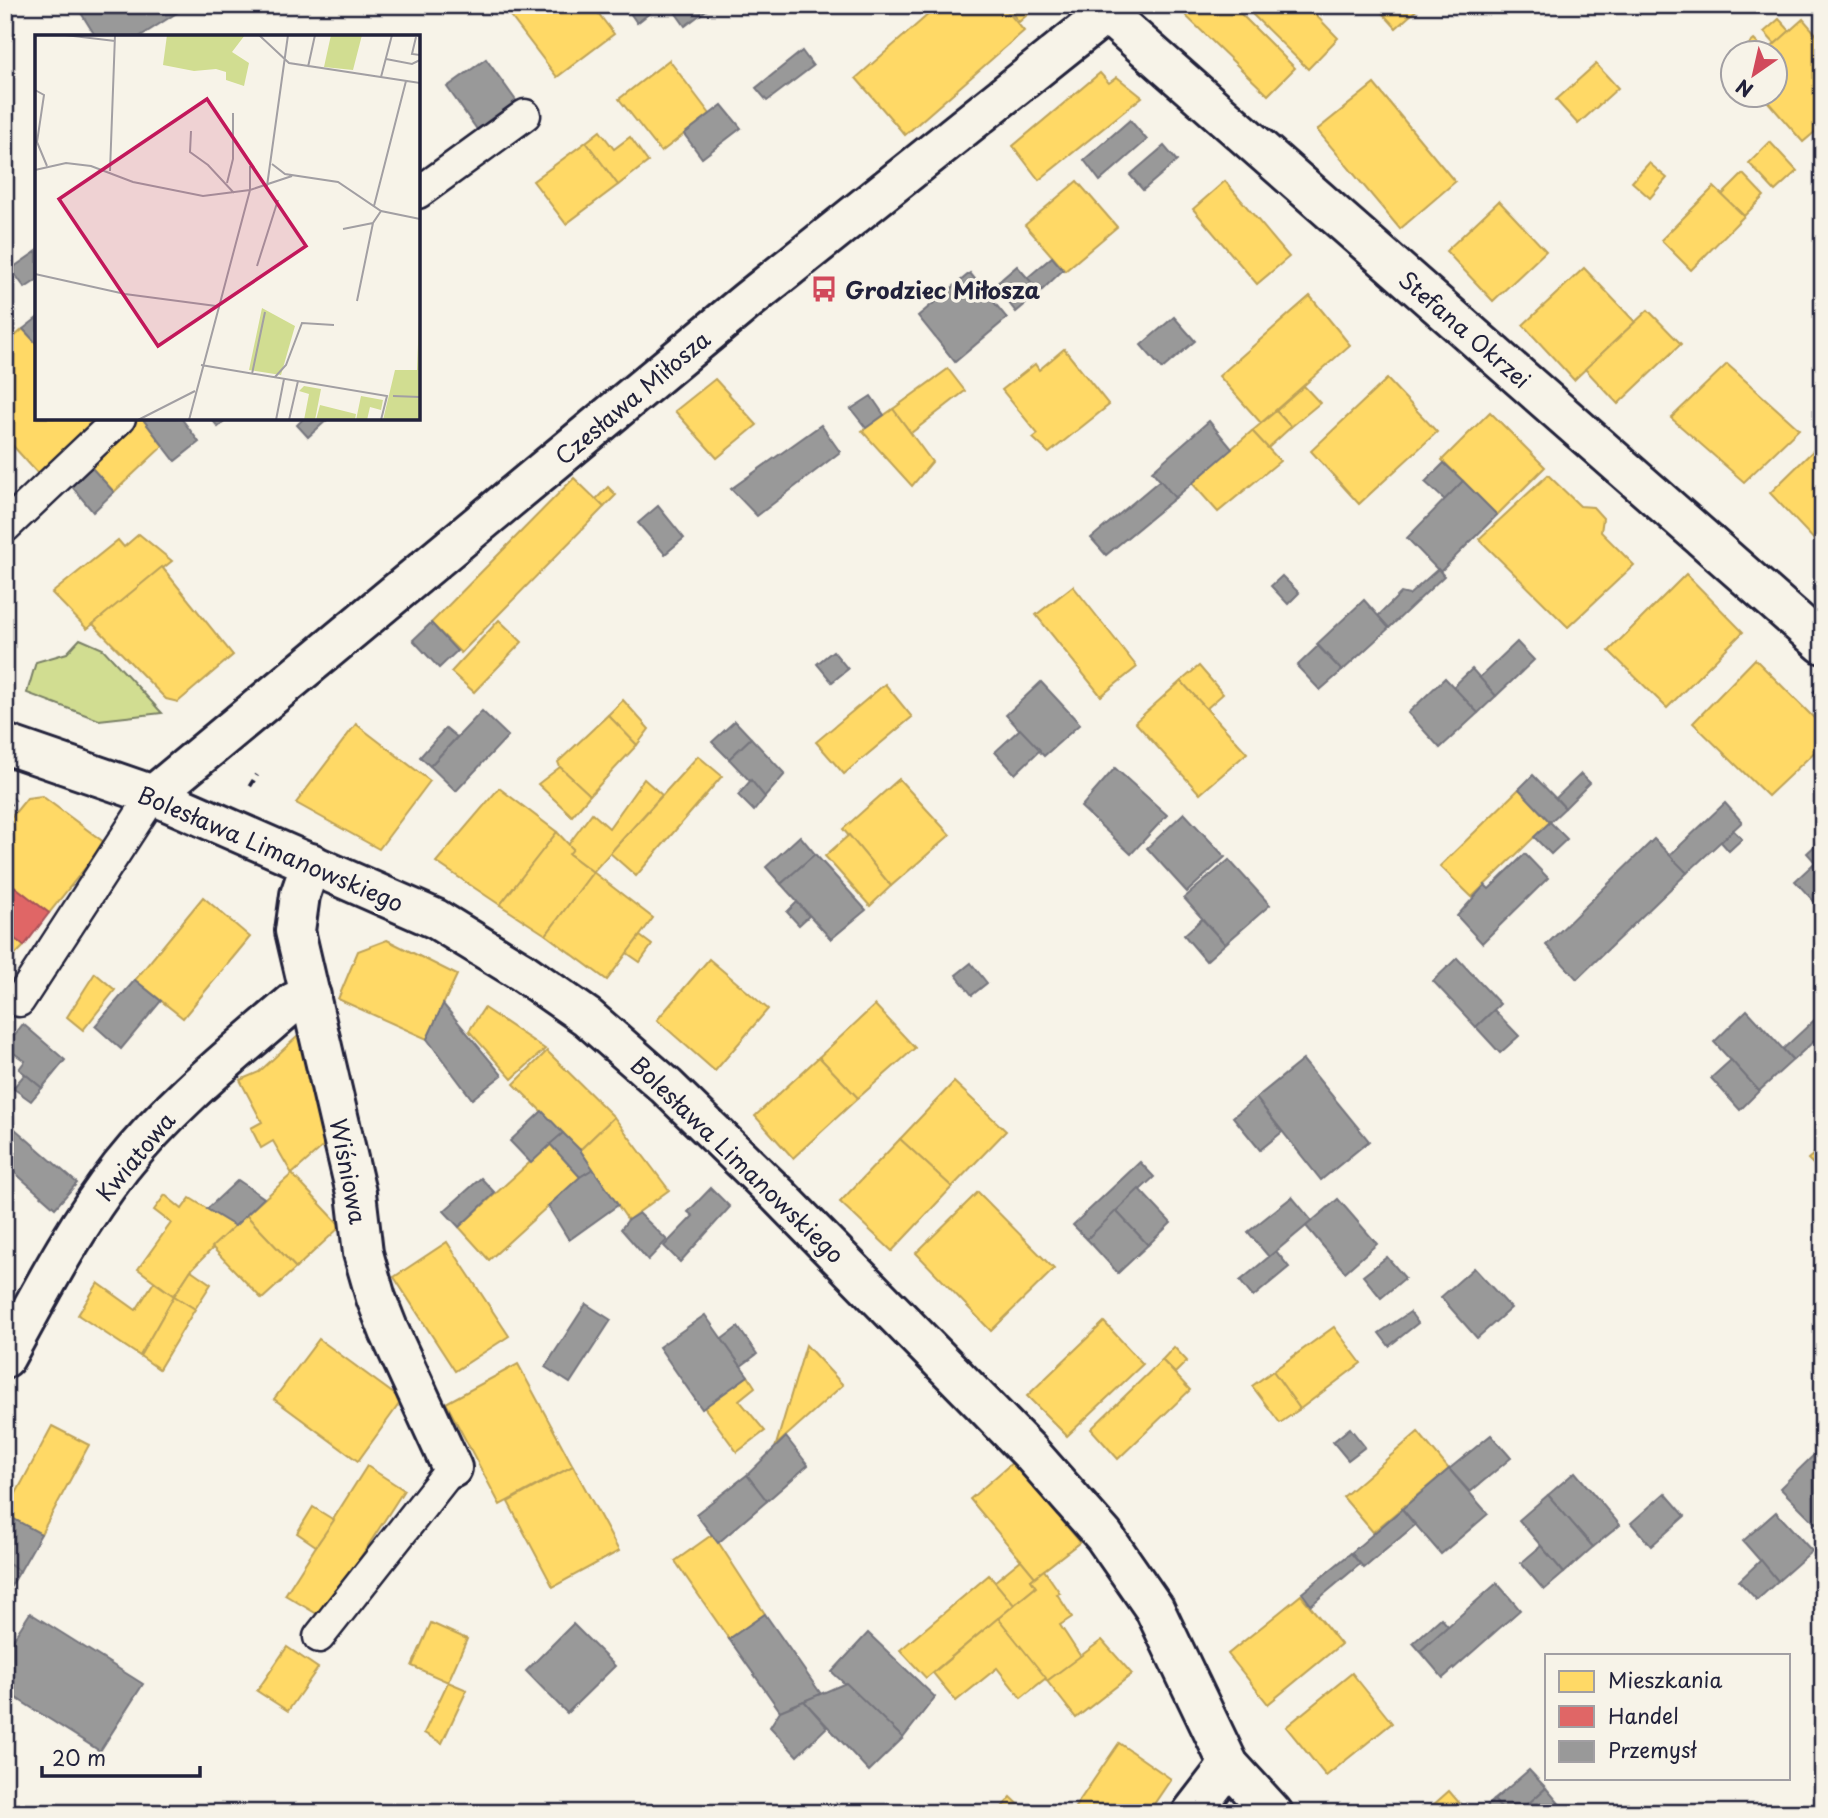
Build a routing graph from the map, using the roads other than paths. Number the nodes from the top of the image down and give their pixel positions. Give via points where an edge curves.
1 (1112, 9) edge
2 (525, 114) dead end
3 (420, 192) edge
4 (118, 420) edge
5 (5, 527) edge
6 (1823, 644) edge
7 (5, 744) edge
8 (153, 795) junction
9 (311, 863) junction
10 (311, 996) junction
11 (19, 1001) dead end
12 (5, 1358) edge
13 (452, 1468) joint
14 (319, 1637) dead end
15 (1229, 1765) junction
16 (1192, 1813) edge
17 (1273, 1813) edge

1 - 6 street, Stefana Okrzei
1 - 8 street, Czesława Miłosza via 747,301
2 - 3 lane
4 - 5 lane
7 - 8 street, Bolesława Limanowskiego
8 - 9 street, Bolesława Limanowskiego
8 - 11 lane
9 - 10 street, Wiśniowa via 295,931
9 - 15 street, Bolesława Limanowskiego via 436,919 587,1017 778,1195 1029,1451 1104,1536 1154,1608
10 - 12 street, Kwiatowa via 294,1002 188,1094 122,1166 73,1234
10 - 13 street, Wiśniowa via 376,1298
13 - 14 lane
15 - 16 street
15 - 17 street, Bolesława Limanowskiego

